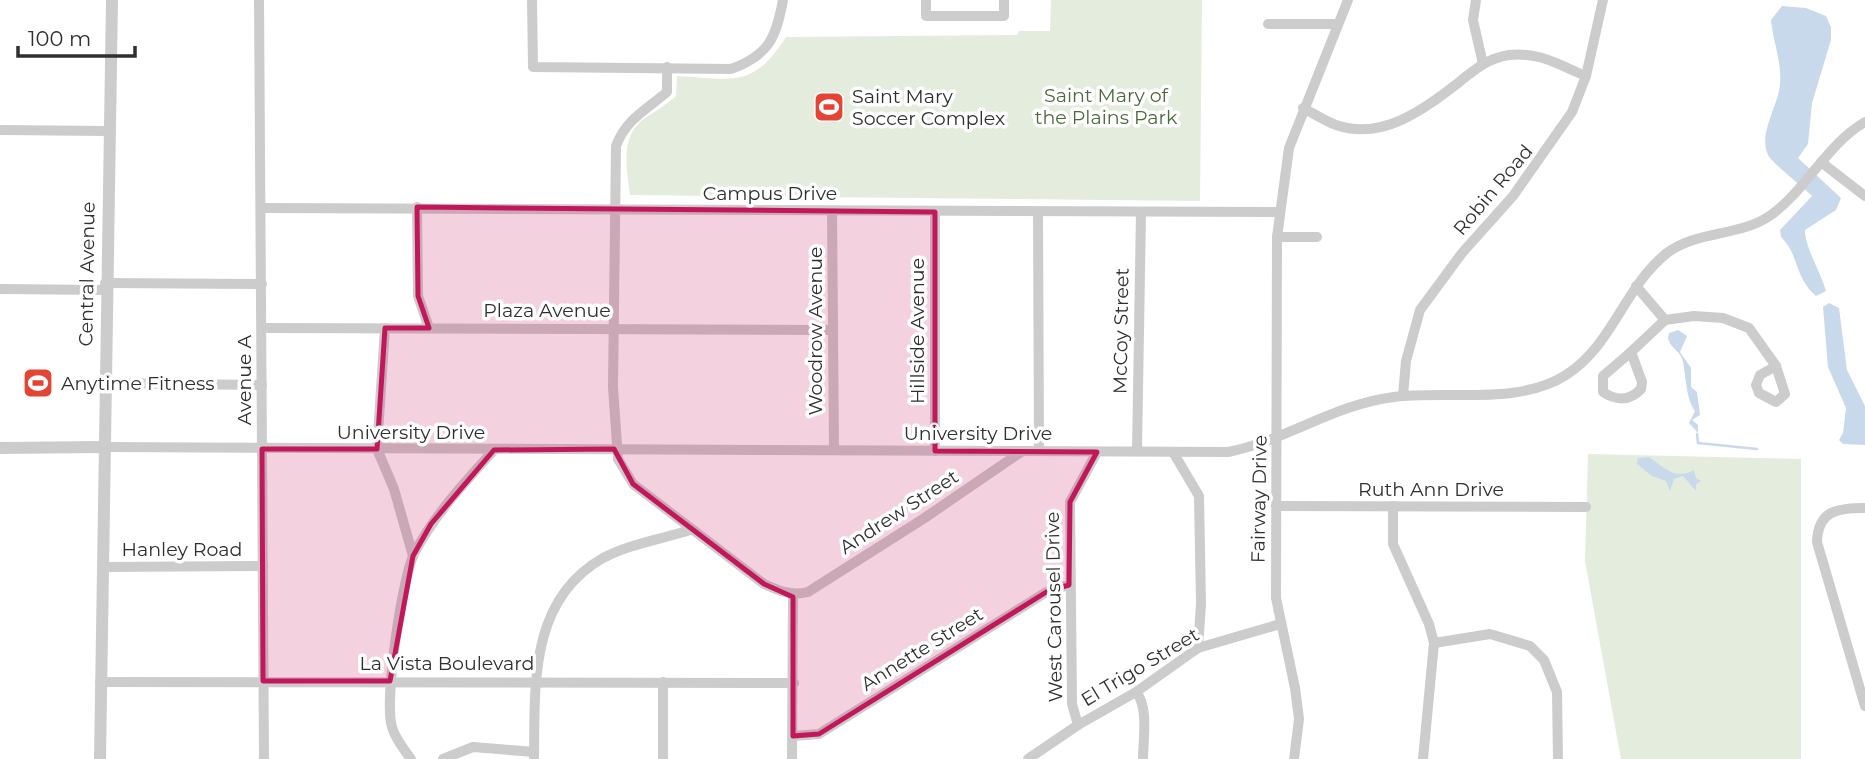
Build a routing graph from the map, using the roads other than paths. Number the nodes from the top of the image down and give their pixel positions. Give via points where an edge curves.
1 (112, 0) edge
2 (259, 0) edge
3 (532, 0) edge
4 (783, 0) edge
5 (926, 0) edge
6 (1004, 0) edge
7 (1348, 0) edge
8 (1476, 0) edge
9 (1603, 0) edge
10 (1268, 24) dead end
11 (1338, 24) junction
12 (1483, 64) junction
13 (667, 67) junction
14 (1586, 76) junction
15 (1303, 108) junction
16 (1865, 122) edge
17 (0, 130) edge
18 (109, 131) junction
19 (1817, 166) junction
20 (1865, 196) edge
21 (416, 207) junction
22 (261, 208) junction
23 (614, 210) junction
24 (832, 211) junction
25 (935, 212) junction
26 (1038, 212) junction
27 (1141, 212) junction
28 (1279, 212) junction
29 (1277, 237) junction
30 (1317, 237) dead end
31 (262, 284) junction
32 (1636, 286) junction
33 (105, 287) junction
34 (0, 289) edge
35 (1665, 320) junction
36 (262, 328) junction
37 (386, 328) junction
38 (429, 328) junction
39 (614, 328) junction
40 (832, 330) junction
41 (1631, 352) junction
42 (1776, 366) dead end
43 (106, 383) junction
44 (262, 385) junction
45 (1403, 396) junction
46 (1278, 437) junction
47 (103, 447) junction
48 (0, 448) edge
49 (262, 449) junction
50 (377, 449) junction
51 (617, 449) junction
52 (494, 450) junction
53 (834, 450) junction
54 (935, 450) junction
55 (1039, 451) junction
56 (1137, 451) junction
57 (1021, 452) junction
58 (1097, 452) junction
59 (1172, 452) junction
60 (1276, 506) junction
61 (1393, 506) junction
62 (1586, 507) dead end
63 (1865, 509) edge
64 (690, 530) junction
65 (413, 556) junction
66 (263, 566) junction
67 (102, 567) junction
68 (1069, 585) junction
69 (793, 594) junction
70 (1280, 624) junction
71 (1434, 643) junction
72 (1198, 648) junction
73 (263, 681) junction
74 (390, 681) junction
75 (100, 682) junction
76 (535, 682) junction
77 (663, 682) junction
78 (794, 683) junction
79 (1136, 692) junction
80 (1865, 706) edge
81 (1078, 725) junction
82 (793, 736) junction
83 (534, 755) edge
84 (100, 759) edge
85 (264, 759) edge
86 (411, 759) edge
87 (443, 759) edge
88 (663, 759) edge
89 (792, 759) edge
90 (1028, 759) edge
91 (1143, 759) edge
92 (1294, 759) edge
93 (1423, 759) edge
94 (1558, 759) edge

1 - 18 street, Central Avenue
2 - 22 street, Avenue A
3 - 13 street via 533,67
4 - 13 street via 767,48 753,61 731,69
5 - 6 street via 926,16 1004,16
7 - 11 street, Fairway Drive
8 - 12 street via 1473,20
9 - 14 street, Robin Road
10 - 11 street
11 - 15 street, Fairway Drive
12 - 14 street via 1498,57 1529,55 1555,60
12 - 15 street via 1413,116 1392,124 1337,126
13 - 23 street via 667,92 637,113 616,146
14 - 45 street, Robin Road via 1572,112 1545,155 1420,310 1406,361
15 - 28 street, Fairway Drive via 1289,148
16 - 19 street via 1850,131
17 - 18 street
18 - 33 street, Central Avenue
19 - 20 street
19 - 32 street, University Drive via 1769,216 1684,243
21 - 22 street, Campus Drive
21 - 23 street, Campus Drive
21 - 38 street via 418,296
22 - 31 street, Avenue A
23 - 24 street, Campus Drive
23 - 39 street
24 - 25 street, Campus Drive
24 - 40 street, Woodrow Avenue
25 - 26 street, Campus Drive
25 - 54 street, Hillside Avenue
26 - 27 street, Campus Drive
26 - 55 street
27 - 28 street, Campus Drive
27 - 56 street, McCoy Street
28 - 29 street, Fairway Drive
29 - 30 street
29 - 46 street, Fairway Drive
31 - 33 street
31 - 36 street, Avenue A
32 - 35 street
32 - 45 street, University Drive via 1592,354 1565,375 1507,393
33 - 34 street
33 - 43 street, Central Avenue
35 - 41 street
35 - 42 street via 1694,316 1735,321 1749,328
36 - 37 street, Plaza Avenue
36 - 44 street, Avenue A
37 - 38 street, Plaza Avenue
37 - 50 street
38 - 39 street, Plaza Avenue
39 - 40 street, Plaza Avenue
39 - 51 street
40 - 53 street, Woodrow Avenue
41 - 41 street via 1603,376 1603,392 1611,397 1624,399 1641,389
43 - 44 street
43 - 47 street, Central Avenue
44 - 49 street, Avenue A
45 - 46 street, University Drive via 1352,407
46 - 59 street, University Drive via 1228,452
46 - 60 street, Fairway Drive
47 - 48 street
47 - 49 street, University Drive
47 - 67 street, Central Avenue
49 - 50 street, University Drive
49 - 66 street, Avenue A
50 - 52 street, University Drive
50 - 65 street via 394,488
51 - 52 street, University Drive
51 - 53 street, University Drive
51 - 64 street via 622,468 634,484
52 - 65 street via 431,524
53 - 54 street, University Drive
54 - 57 street, University Drive
55 - 57 street, University Drive
55 - 58 street, University Drive
56 - 58 street, University Drive
56 - 59 street, University Drive
57 - 69 street, Andrew Street via 808,592
58 - 68 street, West Carousel Drive via 1070,502
59 - 72 street via 1199,496
60 - 61 street, Ruth Ann Drive
60 - 70 street, Fairway Drive
61 - 62 street, Ruth Ann Drive
61 - 71 street via 1393,544
63 - 80 street via 1828,512 1817,542
64 - 69 street via 764,584
64 - 76 street via 603,558 577,578 555,603 543,631
65 - 74 street
66 - 67 street, Hanley Road
66 - 73 street, Avenue A
67 - 75 street, Central Avenue
68 - 81 street, West Carousel Drive via 1072,704
68 - 82 street, Annette Street via 1048,591 819,734
69 - 78 street
70 - 72 street, El Trigo Street
70 - 92 street, Fairway Drive via 1292,664 1299,719
71 - 93 street
71 - 94 street via 1490,634 1512,638 1537,653 1552,674 1556,692
72 - 79 street, El Trigo Street
73 - 74 street, La Vista Boulevard
73 - 75 street, La Vista Boulevard
73 - 85 street, Avenue A
74 - 76 street, La Vista Boulevard
74 - 86 street via 391,727
75 - 84 street, Central Avenue
76 - 77 street, La Vista Boulevard
76 - 83 street
77 - 78 street, La Vista Boulevard
77 - 88 street
78 - 82 street
79 - 81 street, El Trigo Street
79 - 91 street via 1143,711
81 - 90 street, El Trigo Street
82 - 89 street
83 - 87 street via 473,747

